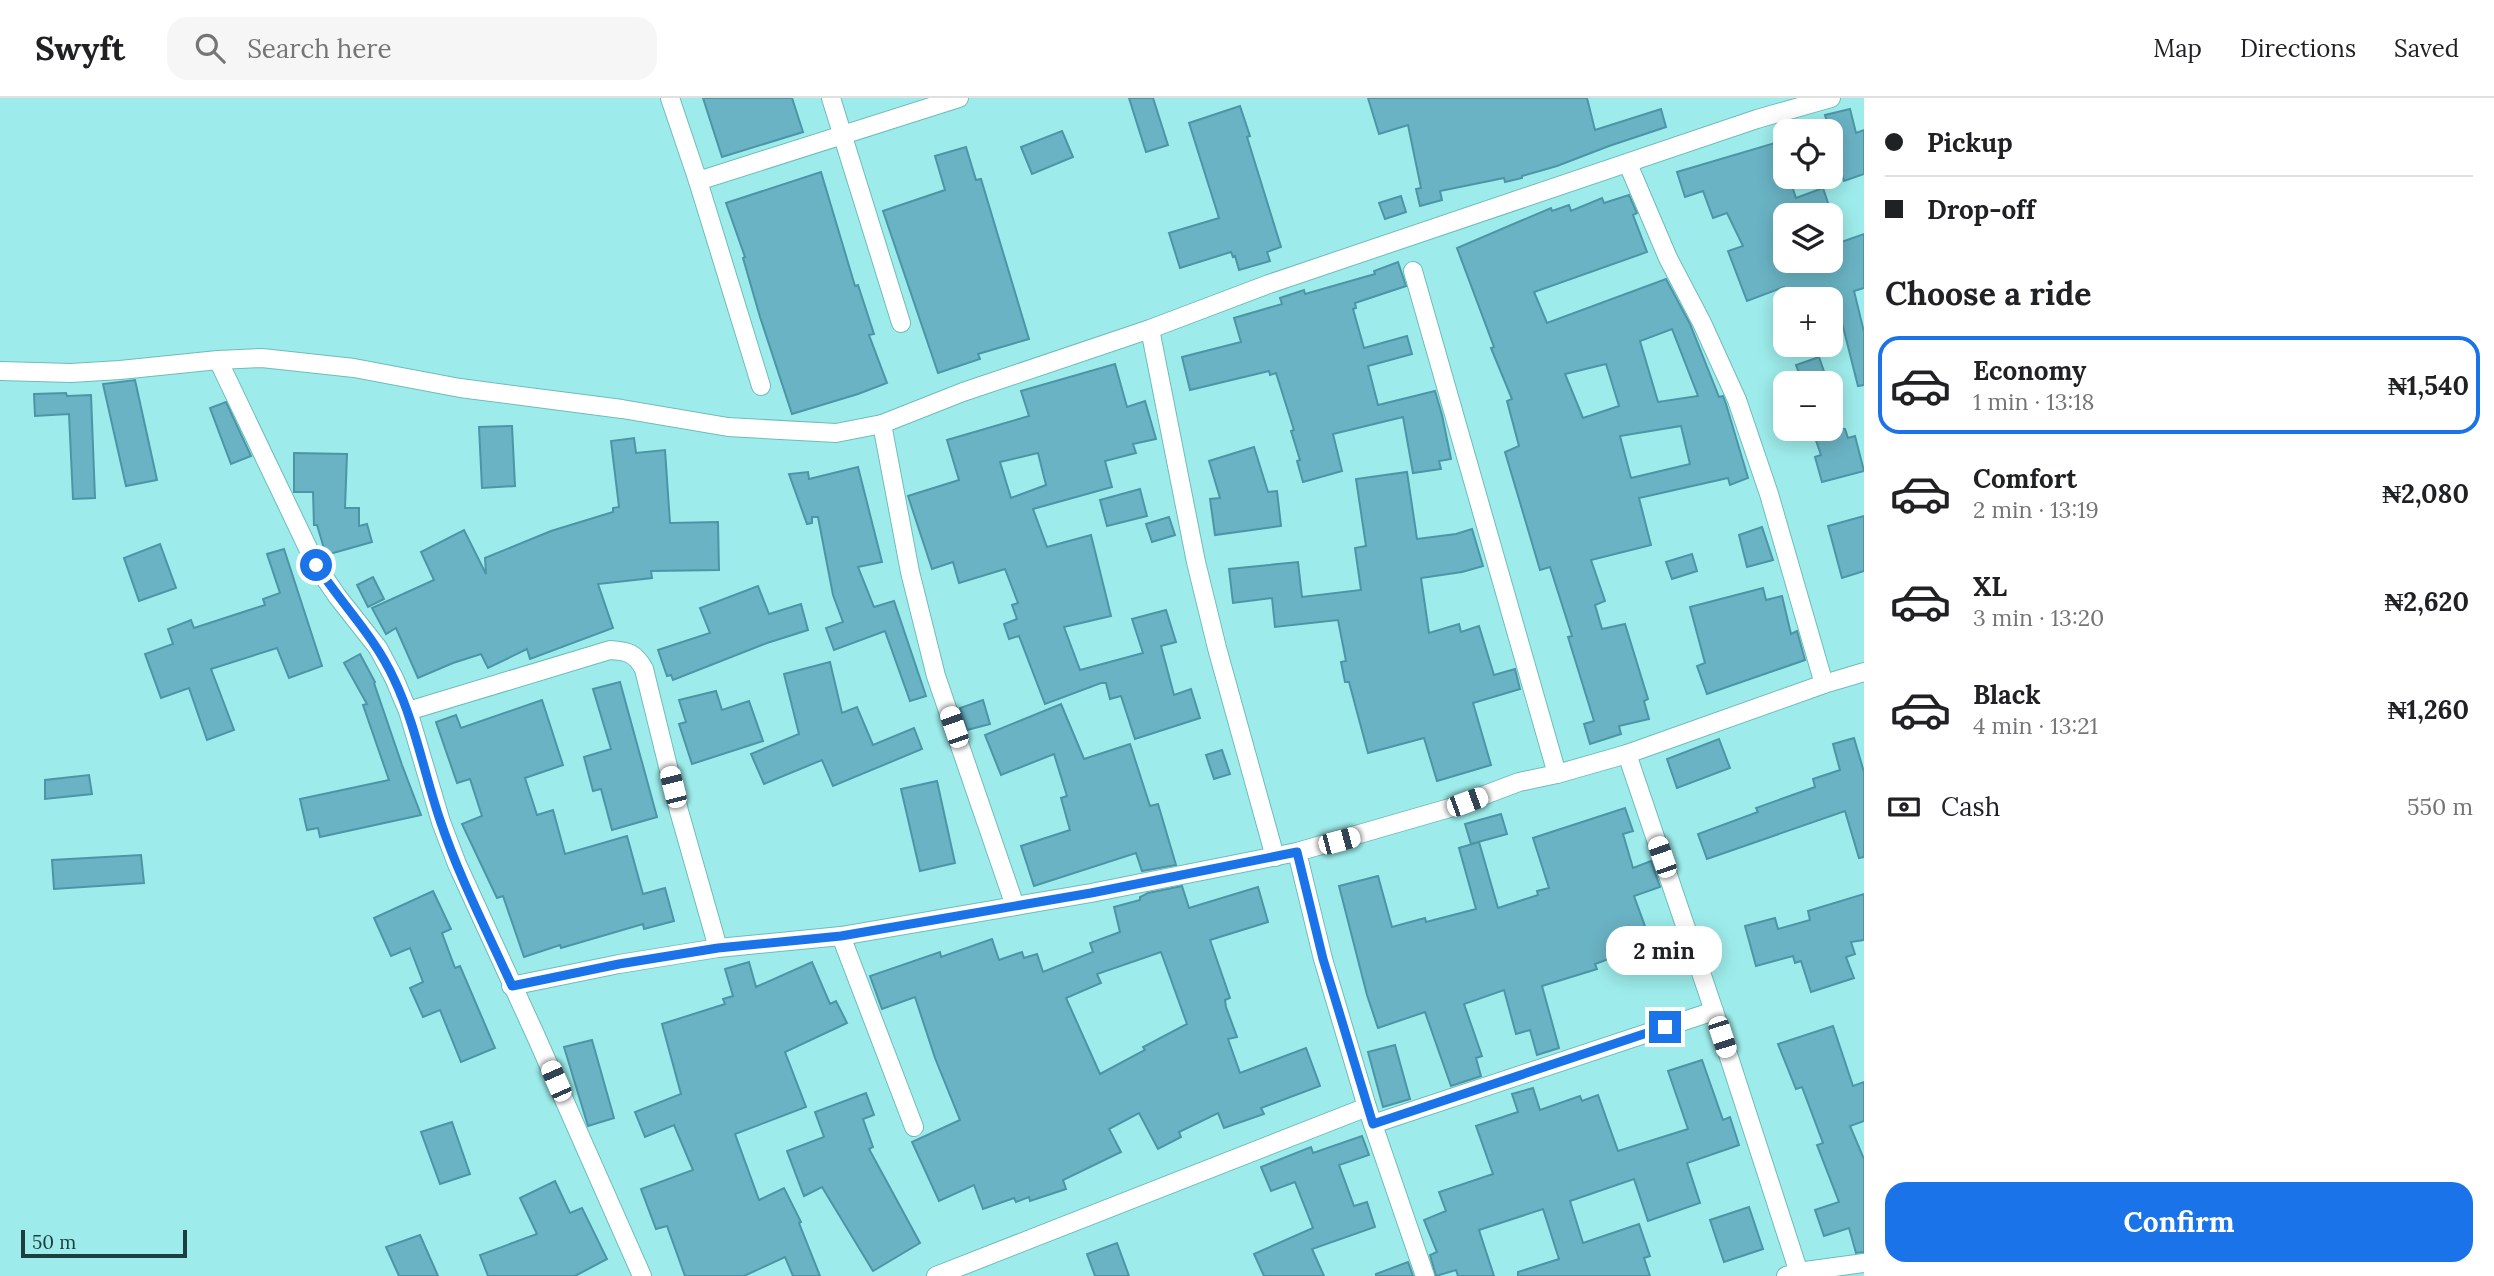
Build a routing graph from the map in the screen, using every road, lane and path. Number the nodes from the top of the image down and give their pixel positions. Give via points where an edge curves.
1 (670, 98) edge
2 (831, 98) edge
3 (959, 98) edge
4 (1831, 98) edge
5 (844, 136) junction
6 (1628, 164) junction
7 (698, 181) junction
8 (1413, 271) dead end
9 (901, 323) dead end
10 (1150, 329) junction
11 (218, 360) junction
12 (0, 371) edge
13 (761, 386) dead end
14 (882, 424) junction
15 (1864, 672) edge
16 (1824, 684) junction
17 (408, 711) junction
18 (1627, 754) junction
19 (1557, 774) junction
20 (1297, 852) junction
21 (1275, 857) junction
22 (1015, 905) junction
23 (841, 936) junction
24 (718, 948) junction
25 (512, 986) junction
26 (1714, 1011) junction
27 (1370, 1116) junction
28 (914, 1127) dead end
29 (1864, 1263) edge
30 (1795, 1275) edge
31 (642, 1276) edge
32 (936, 1276) edge
33 (1425, 1276) edge

1 - 7 street
2 - 5 street
3 - 5 street
4 - 6 street
5 - 7 street
5 - 9 street
6 - 10 street via 1269,284
6 - 16 street via 1737,400
7 - 13 street
8 - 19 street
10 - 14 street
10 - 21 street via 1196,562
11 - 12 street via 71,373
11 - 14 street via 262,358 342,367 728,427 823,434
11 - 17 street via 316,565 378,648
14 - 22 street via 910,572 936,676
15 - 16 street
16 - 18 street
17 - 24 street via 610,650 636,655 644,668
17 - 25 street via 441,822
18 - 19 street
18 - 26 street
19 - 20 street
20 - 21 street
20 - 27 street
21 - 22 street
22 - 23 street
23 - 24 street
23 - 28 street
24 - 25 street
25 - 31 street
26 - 27 street
26 - 30 street
27 - 32 street
27 - 33 street
29 - 30 street

